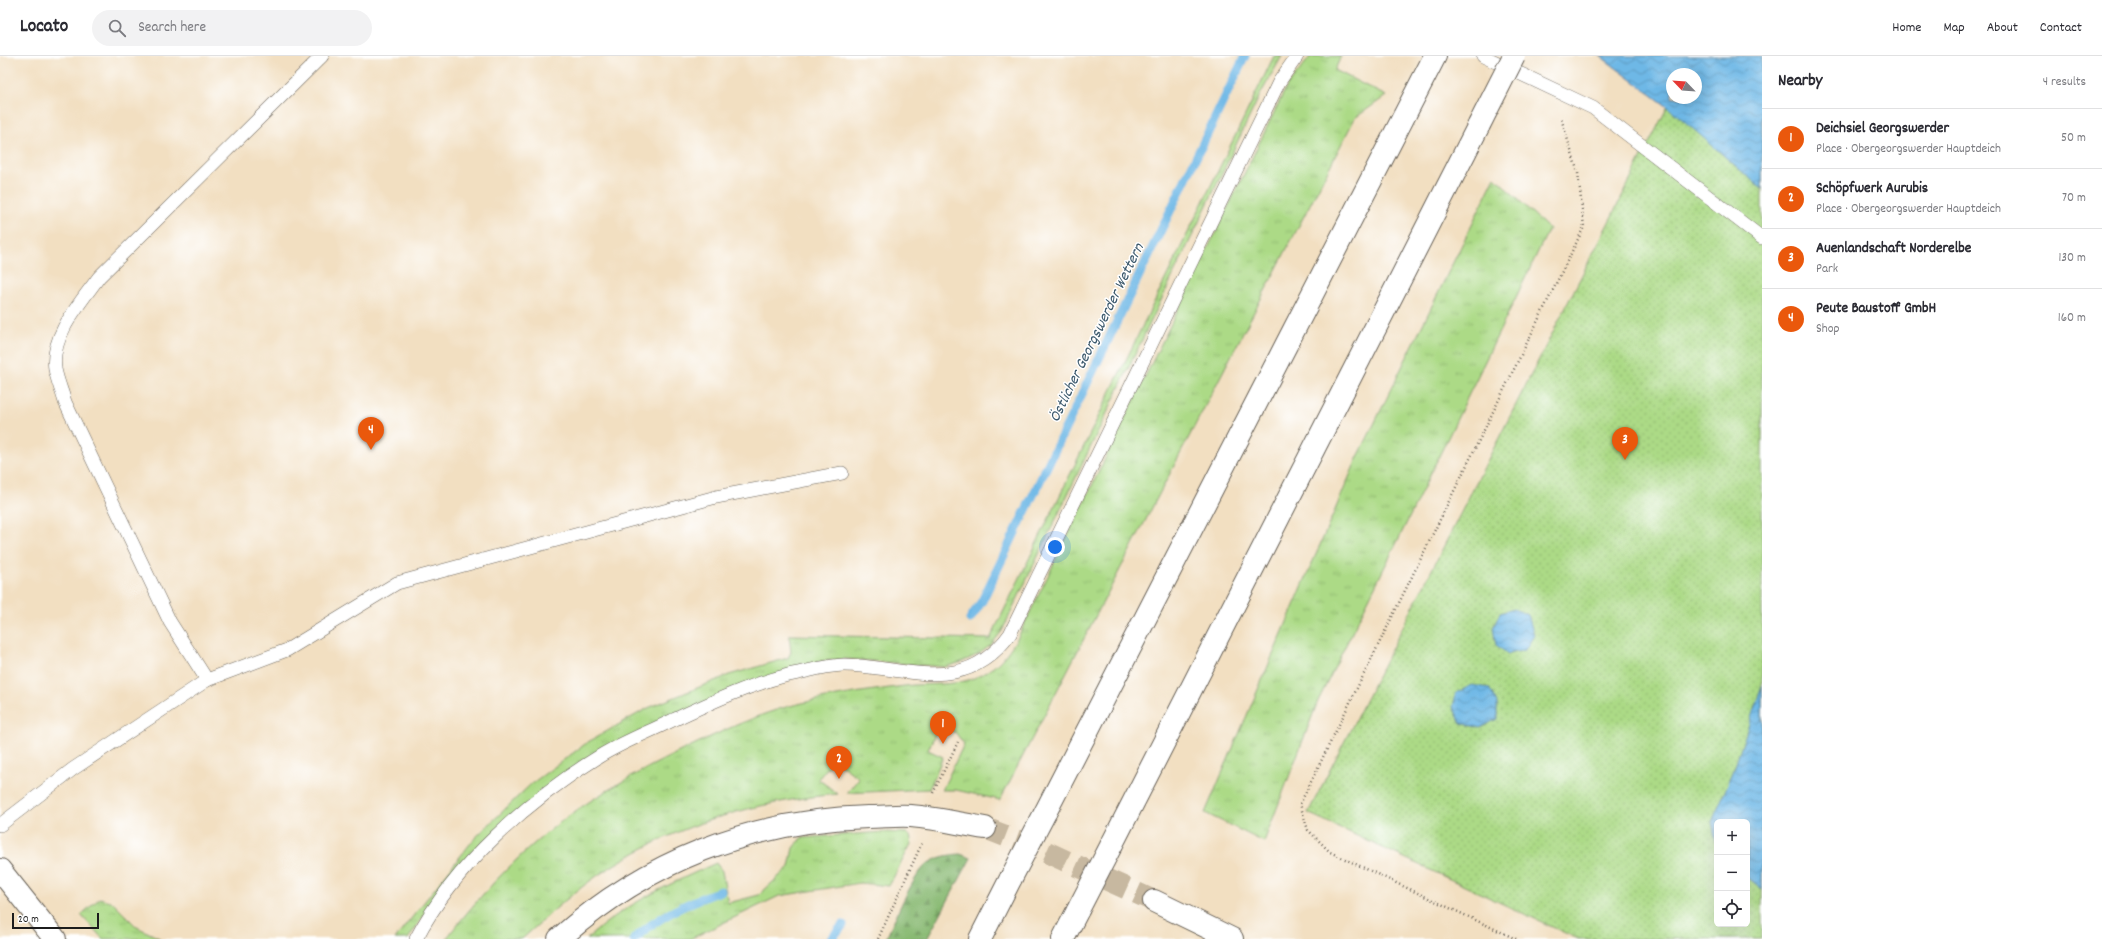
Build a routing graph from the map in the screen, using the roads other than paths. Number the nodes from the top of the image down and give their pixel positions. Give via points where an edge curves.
1 (322, 56) edge
2 (1297, 56) edge
3 (1435, 56) edge
4 (1483, 56) edge
5 (1514, 56) edge
6 (1762, 238) edge
7 (842, 473) dead end
8 (208, 680) junction
9 (0, 825) edge
10 (986, 828) tunnel mouth
11 (0, 870) edge
12 (1154, 901) tunnel mouth
13 (1209, 933) edge
14 (56, 939) edge
15 (416, 939) edge
16 (560, 939) edge
17 (980, 939) edge
18 (1063, 939) edge
19 (1232, 939) edge

1 - 8 lane via 99,277 69,318 58,343 55,368 65,402 170,622
2 - 15 lane via 1279,82 1010,634 999,649 978,663 948,674 905,673 843,665 787,676 719,698 600,756 550,790 475,858 430,913
3 - 17 main road, bridge
4 - 6 lane via 1593,108
5 - 18 main road, bridge
7 - 8 lane via 716,497 397,583 287,650
8 - 9 lane via 73,770
10 - 16 main road via 909,816 808,821 762,831 725,842 645,876 581,919
11 - 14 main road
12 - 13 main road
13 - 19 main road

